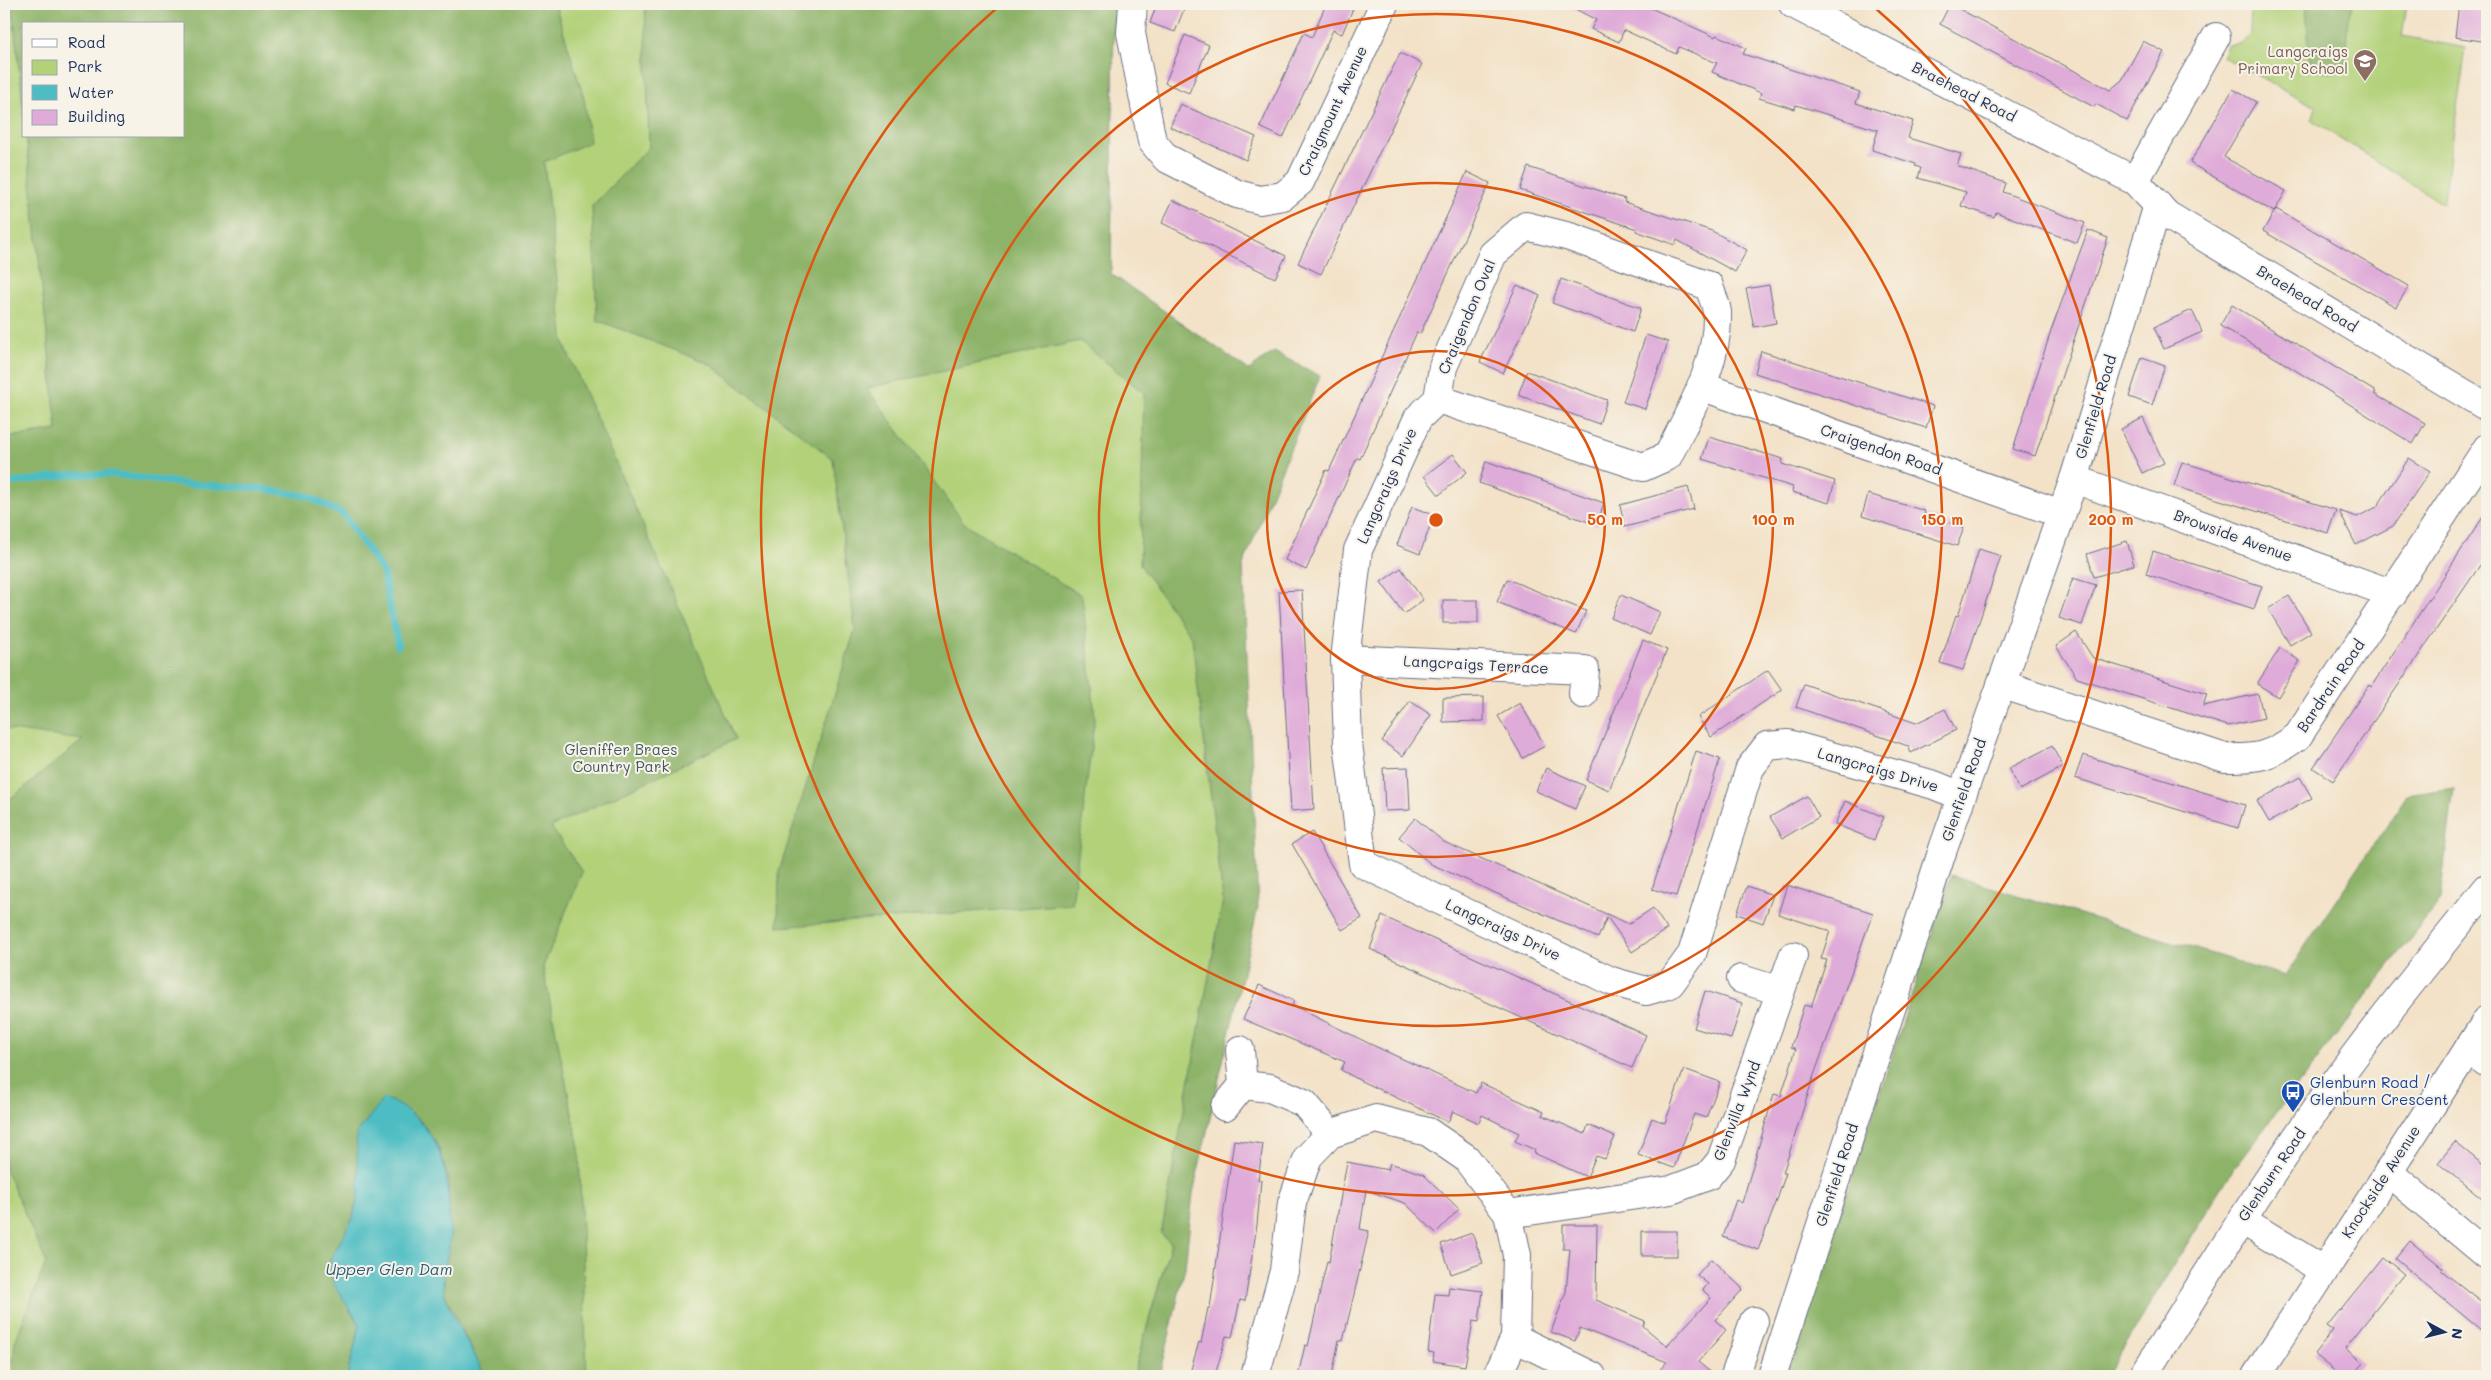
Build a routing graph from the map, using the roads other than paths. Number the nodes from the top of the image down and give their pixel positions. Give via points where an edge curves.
1 (1133, 4) edge
2 (1384, 4) edge
3 (1793, 4) edge
4 (2216, 37) dead end
5 (2135, 181) junction
6 (2158, 205) junction
7 (1702, 386) junction
8 (1438, 398) junction
9 (2487, 407) edge
10 (2487, 448) edge
11 (2074, 479) junction
12 (2061, 514) junction
13 (2393, 594) junction
14 (1344, 659) junction
15 (2001, 684) junction
16 (1584, 694) dead end
17 (1961, 796) junction
18 (2487, 888) edge
19 (1793, 956) dead end
20 (1741, 979) dead end
21 (1780, 992) junction
22 (2487, 1020) edge
23 (1240, 1050) dead end
24 (2478, 1056) edge
25 (1243, 1085) junction
26 (1225, 1107) dead end
27 (1330, 1134) junction
28 (2388, 1172) junction
29 (1508, 1214) junction
30 (2242, 1220) junction
31 (2487, 1255) edge
32 (2323, 1270) junction
33 (1754, 1321) dead end
34 (1515, 1338) junction
35 (2265, 1372) edge
36 (1255, 1376) edge
37 (1497, 1376) edge
38 (1592, 1376) edge
39 (1735, 1376) edge
40 (1772, 1376) edge
41 (2143, 1376) edge

1 - 2 street, Craigmount Avenue via 1131,33 1152,140 1166,158 1237,194 1260,200 1283,196 1300,182
3 - 5 street, Braehead Road
4 - 5 street
5 - 6 street, Braehead Road
6 - 9 street, Braehead Road via 2167,215
6 - 11 street, Glenfield Road
7 - 8 street, Craigendon Oval via 1668,456 1643,467
7 - 8 street, Craigendon Oval via 1714,348 1716,329 1717,310 1708,286 1570,237 1526,226 1493,254 1443,367
7 - 12 street, Craigendon Road
8 - 14 street, Langcraigs Drive via 1418,418 1358,550
10 - 13 street, Bardrain Road
11 - 12 street, Glenfield Road
11 - 13 street, Browside Avenue
12 - 15 street, Glenfield Road
13 - 15 street, Bardrain Road via 2298,736 2276,752 2248,759 2225,758
14 - 16 street, Langcraigs Terrace via 1584,670
14 - 17 street, Langcraigs Drive via 1348,743 1363,864 1611,981 1646,991 1670,984 1692,954 1750,768 1767,746 1788,744 1934,785
15 - 17 street, Glenfield Road
17 - 40 street, Glenfield Road
18 - 30 street, Glenburn Road via 2358,1051
19 - 21 street, Glenvilla Wynd
20 - 21 street
21 - 29 street, Glenvilla Wynd via 1722,1160 1708,1176 1671,1190
22 - 24 street, Knockside Avenue
23 - 25 street
24 - 28 street, Knockside Avenue
25 - 26 street
25 - 27 street via 1270,1088 1304,1103
27 - 29 street via 1376,1119 1428,1132 1466,1158
27 - 36 street via 1308,1157 1292,1202 1284,1271
28 - 31 street
28 - 32 street, Knockside Avenue
29 - 34 street via 1516,1255
30 - 32 street
30 - 41 street, Glenburn Road
32 - 35 street, Knockside Avenue
33 - 39 street
34 - 37 street
34 - 38 street

